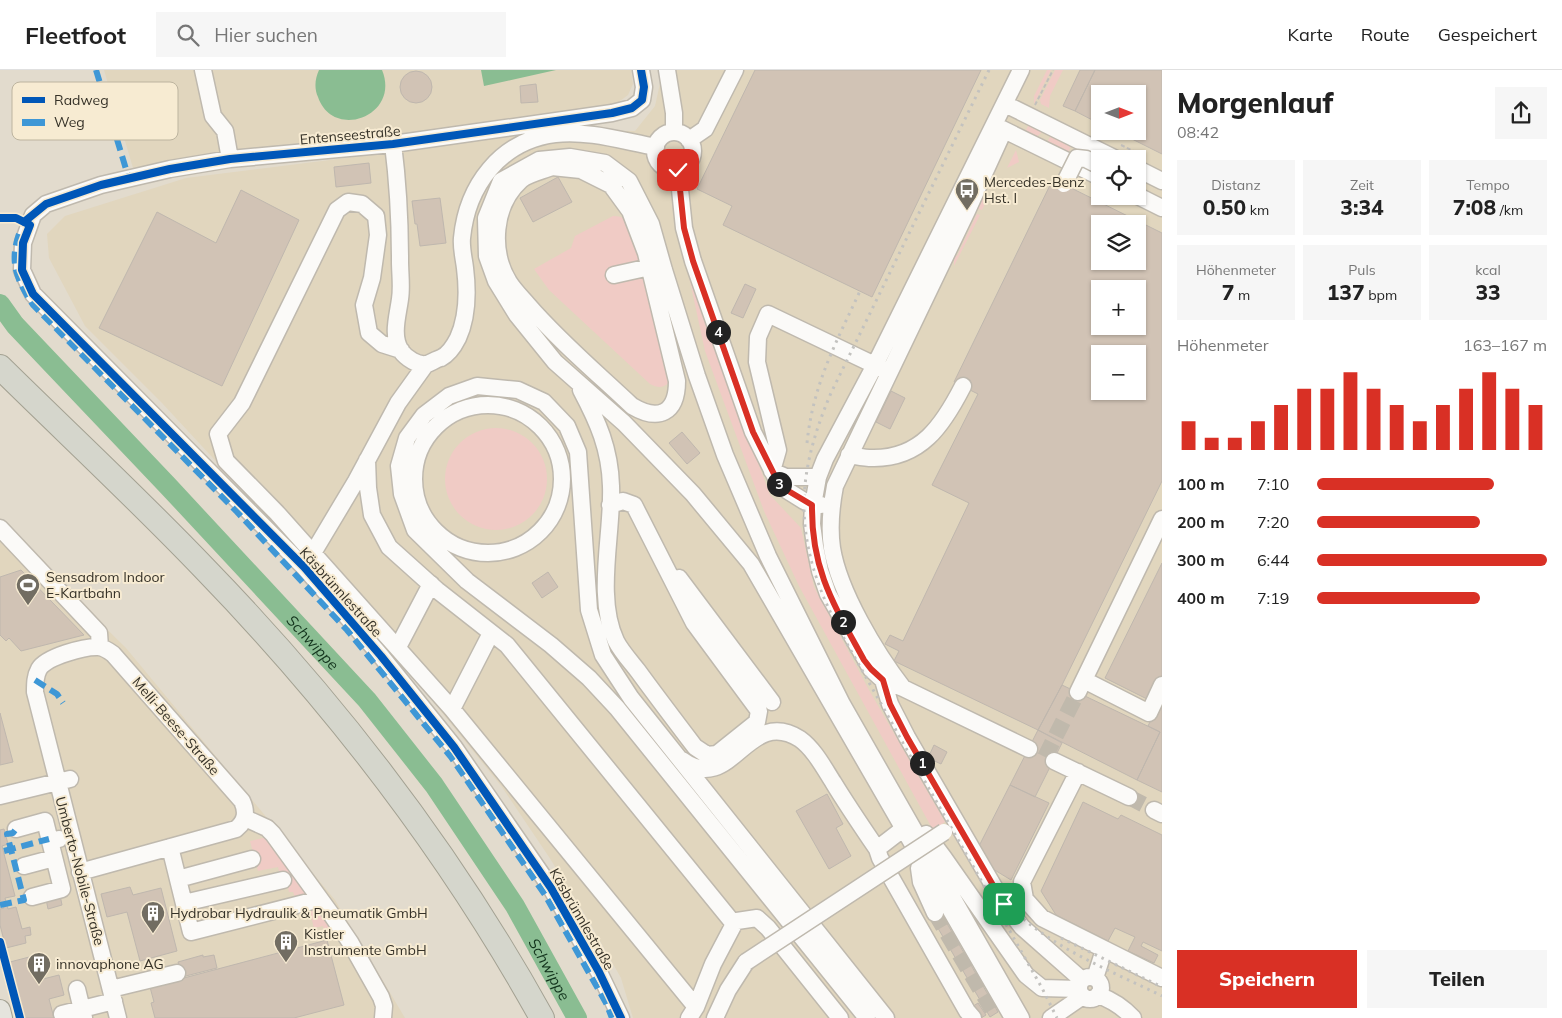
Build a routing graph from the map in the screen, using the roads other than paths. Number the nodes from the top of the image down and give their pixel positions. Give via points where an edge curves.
1 (203, 70) edge
2 (641, 70) edge
3 (666, 70) edge
4 (735, 70) edge
5 (1021, 70) edge
6 (1034, 70) edge
7 (1010, 106) junction
8 (999, 127) junction
9 (674, 132) junction
10 (689, 140) junction
11 (656, 147) junction
12 (394, 148) junction
13 (1098, 150) edge
14 (230, 159) junction
15 (1091, 162) edge
16 (678, 170) junction
17 (1091, 173) edge
18 (1146, 173) edge
19 (1162, 181) edge
20 (1064, 184) dead end
21 (1146, 188) edge
22 (1162, 195) edge
23 (1146, 200) edge
24 (1162, 208) edge
25 (33, 215) joint
26 (650, 267) junction
27 (614, 275) dead end
28 (664, 326) junction
29 (401, 350) junction
30 (426, 364) junction
31 (0, 367) edge
32 (882, 369) junction
33 (698, 376) junction
34 (577, 381) junction
35 (0, 386) edge
36 (963, 386) dead end
37 (608, 454) junction
38 (849, 455) junction
39 (367, 460) junction
40 (772, 471) junction
41 (818, 477) junction
42 (581, 479) junction
43 (610, 505) junction
44 (634, 505) junction
45 (812, 505) junction
46 (831, 506) junction
47 (557, 508) junction
48 (1162, 519) edge
49 (0, 528) edge
50 (649, 536) junction
51 (1155, 551) edge
52 (313, 553) junction
53 (431, 584) junction
54 (477, 622) junction
55 (489, 637) junction
56 (100, 647) junction
57 (398, 647) junction
58 (806, 656) junction
59 (883, 680) junction
60 (1162, 685) edge
61 (903, 688) junction
62 (772, 702) dead end
63 (842, 704) junction
64 (452, 708) junction
65 (1029, 748) dead end
66 (680, 759) junction
67 (1054, 761) dead end
68 (1078, 772) junction
69 (63, 781) junction
70 (0, 796) edge
71 (1129, 797) tunnel mouth
72 (245, 818) junction
73 (16, 828) dead end
74 (950, 828) junction
75 (899, 832) junction
76 (71, 836) junction
77 (50, 841) junction
78 (170, 847) junction
79 (877, 849) junction
80 (54, 858) junction
81 (252, 859) dead end
82 (24, 866) dead end
83 (918, 868) junction
84 (80, 872) junction
85 (178, 878) junction
86 (283, 880) dead end
87 (32, 897) dead end
88 (320, 899) junction
89 (184, 903) junction
90 (935, 913) tunnel mouth
91 (732, 928) junction
92 (1104, 950) junction
93 (177, 973) dead end
94 (1162, 978) edge
95 (1087, 988) junction
96 (77, 989) dead end
97 (112, 995) junction
98 (0, 1010) edge
99 (693, 1013) edge
100 (62, 1014) dead end
101 (83, 1014) edge
102 (970, 1014) edge
103 (2, 1018) edge
104 (118, 1018) edge
105 (383, 1018) edge
106 (527, 1018) edge
107 (542, 1018) edge
108 (621, 1018) edge
109 (715, 1018) edge
110 (840, 1018) edge
111 (866, 1018) edge
112 (886, 1018) edge
113 (1005, 1018) edge
114 (1013, 1018) edge
115 (1021, 1018) edge
116 (1051, 1018) edge
117 (1133, 1018) edge

1 - 14 street via 213,116 225,131
2 - 12 street, Entenseestraße via 642,100 632,108
3 - 9 street
4 - 10 street via 706,129
5 - 7 street
6 - 7 street
7 - 8 street
7 - 13 street
8 - 17 street
8 - 32 street
9 - 10 street
9 - 11 street via 662,136
10 - 16 street via 692,158
11 - 16 street via 660,164
11 - 30 street via 600,137 555,134 532,139 503,156 488,170 466,213 462,240 467,301 464,325 445,356
12 - 14 street, Entenseestraße
12 - 29 street via 397,172 406,199 411,242 408,276 400,296 395,332
14 - 25 street, Entenseestraße via 101,185 46,204
15 - 20 street, bridge via 1077,158
16 - 40 street via 684,228 693,261 753,432
18 - 19 street
21 - 22 street
23 - 24 street
25 - 108 street, Käsbrünnlestraße via 23,244 22,270 34,294 304,567 381,656 454,747 551,888
26 - 27 street
26 - 28 street
26 - 28 street via 630,211 611,185 581,170 552,167 522,179 500,211 496,238 501,264 509,282 543,322 632,406 644,413 664,412 673,404 677,393
28 - 33 street
29 - 30 street via 414,362
29 - 52 street via 382,344 369,334 364,305 378,235 376,216 362,204 348,202 337,210 242,403 218,434 226,461
30 - 39 street via 398,403
31 - 107 highway via 205,568 338,718 433,843 513,966
32 - 38 street
32 - 40 street via 768,314 758,337 757,362 778,450
32 - 41 street via 825,459
33 - 34 street via 651,224 629,181 604,163 570,157 539,160 501,181 486,218 487,256 496,281 517,315 555,362
33 - 63 street via 725,455 768,556
34 - 37 street via 598,423
34 - 58 street via 624,423 699,501 751,564
35 - 106 highway via 177,559 336,736 424,854 470,922
36 - 38 street via 946,418 929,438 899,455 872,458
37 - 43 street
37 - 44 street via 617,480
38 - 46 street via 835,486
39 - 52 street
39 - 53 street via 372,515 389,547
40 - 41 street via 786,477
40 - 45 street via 780,486
41 - 45 street
42 - 47 street
42 - 66 street via 589,610 603,655 631,698
42 - 111 street via 578,452 567,426 544,402 518,390 478,386 449,396 424,415 407,438 399,466 402,494 415,530 467,581 589,678 617,708
43 - 44 street via 623,501
43 - 50 street via 606,586 608,616 616,641 695,748 707,755 718,754 757,722 759,711 694,623
44 - 50 street
45 - 46 street
45 - 59 street via 815,546 828,594 864,660
46 - 61 street via 832,549 840,576 886,666
47 - 47 street via 544,528 526,544 503,552 479,553 456,547 436,533 422,514 414,491 414,467 422,444 437,424 458,410 483,404 508,407 531,418 548,435 560,458 562,483
48 - 51 street
49 - 56 street via 99,633
50 - 62 street
51 - 60 street via 1081,686 1148,713
52 - 57 street
53 - 54 street
53 - 57 street
54 - 55 street
54 - 91 street via 507,645
55 - 64 street
55 - 91 street
56 - 69 street via 53,658 38,670 35,680 35,692
56 - 72 street, Melli-Beese-Straße via 113,654 242,801
57 - 64 street
58 - 75 street via 843,742
58 - 114 street
59 - 61 street
59 - 74 street via 890,704
61 - 65 street
63 - 95 street via 919,825 1026,975 1042,988
63 - 115 street
64 - 99 street
66 - 79 street via 691,767 716,768 765,732 782,731 801,740 814,754
66 - 112 street
67 - 68 street
68 - 71 street
68 - 92 street via 1022,882 1026,900 1042,918
69 - 70 street, Umberto-Nobile-Straße
69 - 76 street, Umberto-Nobile-Straße
72 - 78 street via 236,829
72 - 88 street via 268,828
73 - 77 street via 45,821
74 - 95 street via 1022,927
74 - 109 street, bridge via 746,962
75 - 79 street
75 - 83 street
76 - 77 street
76 - 84 street, Umberto-Nobile-Straße
77 - 80 street
78 - 84 street
78 - 85 street
79 - 102 street
80 - 82 street
80 - 87 street via 62,889
81 - 85 street
83 - 90 street
83 - 113 street
84 - 97 street, Umberto-Nobile-Straße
85 - 89 street
86 - 89 street
88 - 89 street via 191,932
88 - 105 street via 350,942 381,997
91 - 99 street
91 - 110 street via 737,921 757,918
92 - 94 street
92 - 95 street
93 - 97 street
95 - 116 street
95 - 117 street
96 - 101 street
97 - 101 street
97 - 104 street, Umberto-Nobile-Straße
98 - 103 main road
100 - 101 street

